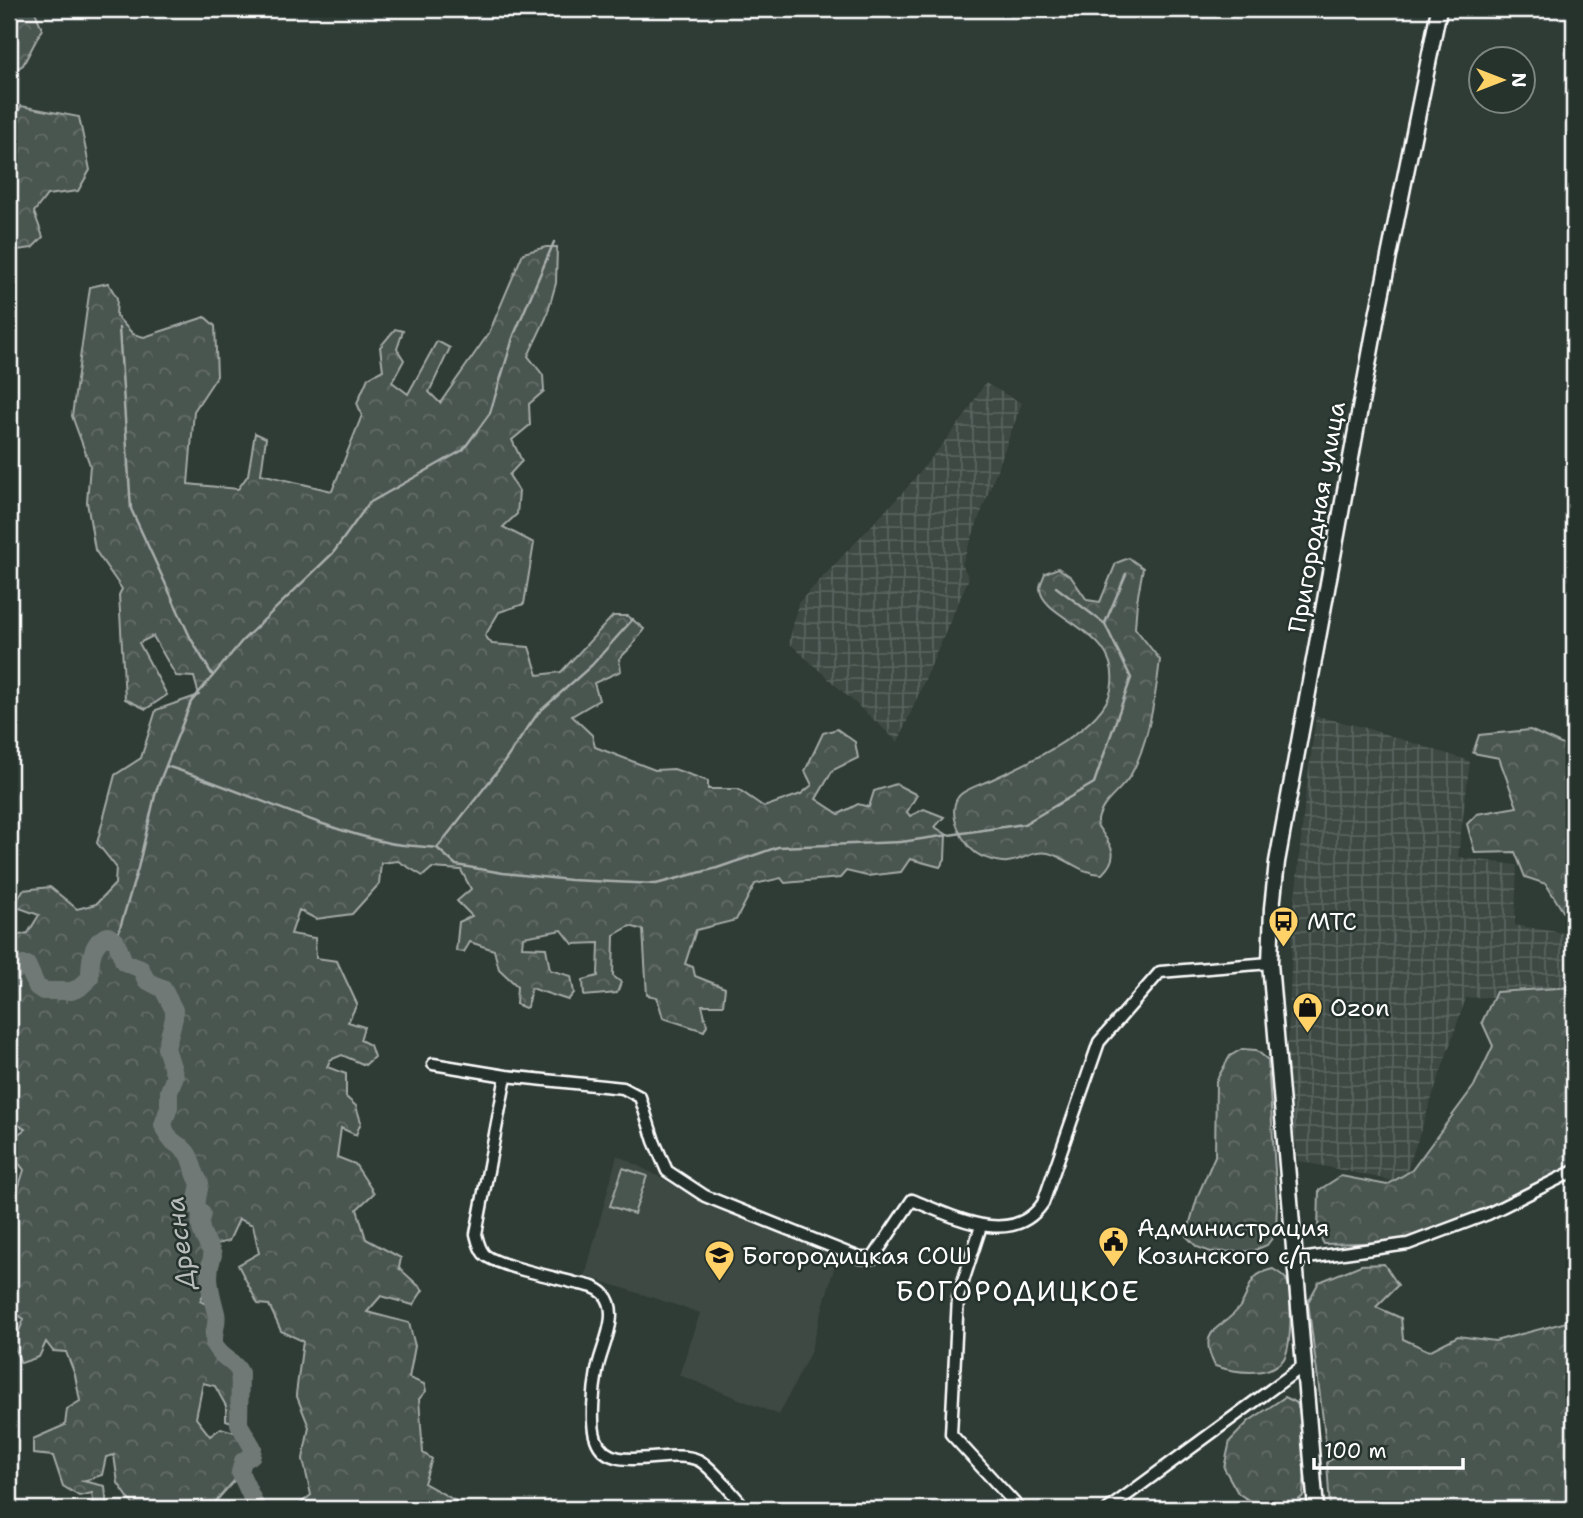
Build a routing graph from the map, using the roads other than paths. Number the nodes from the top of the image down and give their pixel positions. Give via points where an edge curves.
1 (1439, 9) edge
2 (1270, 963) junction
3 (433, 1064) dead end
4 (506, 1076) junction
5 (1574, 1171) edge
6 (981, 1226) junction
7 (1293, 1260) junction
8 (1303, 1366) junction
9 (746, 1509) edge
10 (1020, 1509) edge
11 (1108, 1509) edge
12 (1316, 1509) edge

1 - 2 street, Пригородная улица via 1377,316 1277,862
2 - 6 street via 1160,972 1098,1042 1043,1203 1019,1224
2 - 7 street, Пригородная улица
3 - 4 street
4 - 6 street via 624,1088 640,1097 667,1171 705,1196 860,1258 873,1258 912,1200
4 - 9 street via 476,1234 479,1247 485,1256 502,1263 595,1288 608,1301 610,1317 594,1405 595,1438 602,1450 621,1460 701,1460
5 - 7 street via 1488,1214 1408,1244
6 - 10 street via 958,1297 951,1434
7 - 8 street, Пригородная улица
8 - 11 street
8 - 12 street, Пригородная улица

